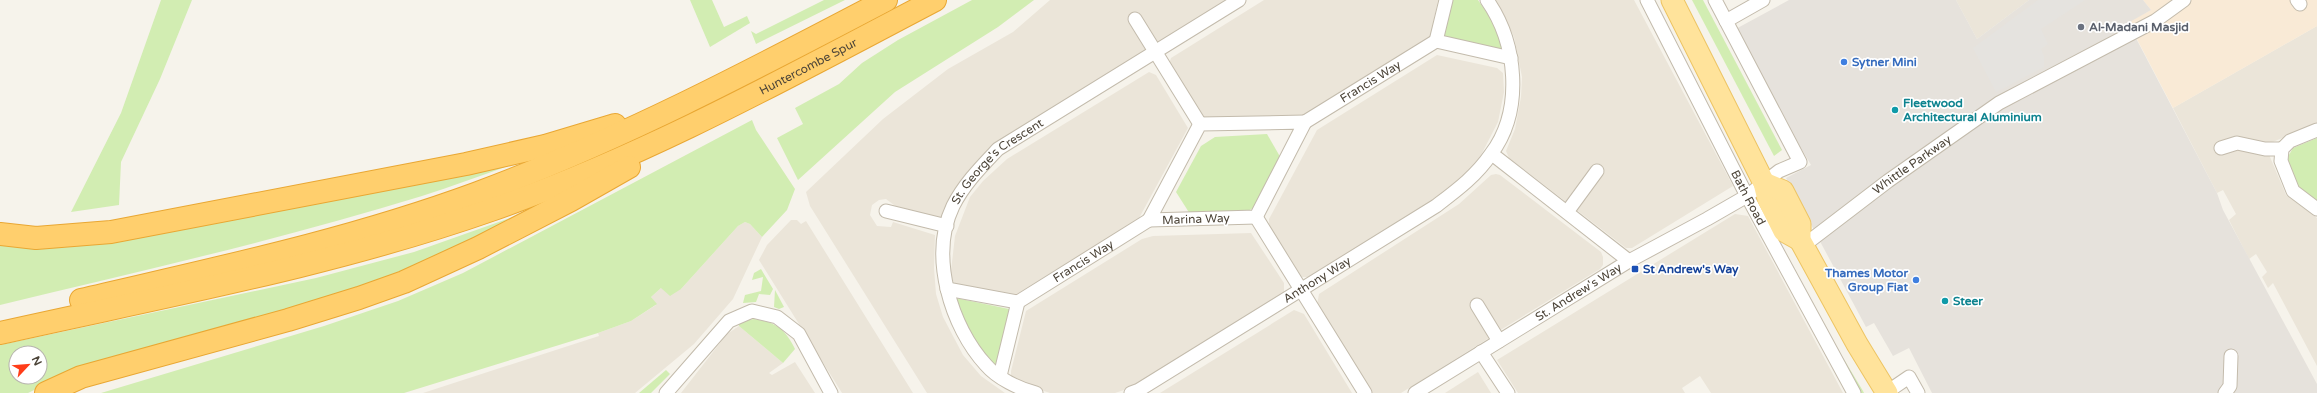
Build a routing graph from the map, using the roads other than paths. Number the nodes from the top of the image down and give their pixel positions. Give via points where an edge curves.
1 (886, 0) edge
2 (935, 0) edge
3 (1240, 0) edge
4 (1446, 0) edge
5 (1487, 0) edge
6 (1647, 0) edge
7 (1672, 0) edge
8 (1715, 0) edge
9 (1763, 0) edge
10 (2184, 0) edge
11 (2168, 4) edge
12 (1135, 20) dead end
13 (1726, 21) junction
14 (1436, 41) junction
15 (1155, 52) junction
16 (1511, 58) junction
17 (692, 101) junction
18 (1305, 122) junction
19 (1200, 124) junction
20 (681, 130) junction
21 (2317, 130) edge
22 (2221, 148) dead end
23 (2282, 149) junction
24 (1492, 154) junction
25 (1597, 171) dead end
26 (1764, 183) junction
27 (1747, 196) junction
28 (2317, 209) edge
29 (886, 211) dead end
30 (1567, 212) junction
31 (1256, 217) junction
32 (1149, 220) junction
33 (947, 226) junction
34 (0, 234) edge
35 (1802, 243) junction
36 (1629, 261) junction
37 (947, 289) junction
38 (1300, 289) junction
39 (1018, 302) junction
40 (1477, 305) dead end
41 (0, 319) edge
42 (0, 333) edge
43 (1499, 342) junction
44 (1481, 352) junction
45 (2231, 356) dead end
46 (1000, 376) junction
47 (1887, 392) edge
48 (46, 393) edge
49 (666, 393) edge
50 (831, 393) edge
51 (1036, 393) edge
52 (1131, 393) edge
53 (1365, 393) edge
54 (1415, 393) edge
55 (1508, 393) edge
56 (1854, 393) edge
57 (1918, 393) edge
58 (2225, 393) edge

1 - 17 highway, Huntercombe Spur
2 - 20 highway, Huntercombe Spur
3 - 15 street, St. George's Crescent
4 - 14 street
5 - 16 street via 1497,15
6 - 27 street, Bath Road
7 - 26 main road, Bath Road
8 - 13 street
9 - 13 street
10 - 11 street, Whittle Parkway
11 - 35 street, Whittle Parkway via 2155,21 1999,103
12 - 15 street
13 - 26 street, St. Andrew's Way via 1800,162 1780,171
14 - 16 street
14 - 18 street, Francis Way
15 - 19 street
15 - 33 street, St. George's Crescent via 998,149 968,180 952,207
16 - 24 street via 1513,89 1508,120
17 - 34 highway via 560,142 428,171 110,232 43,238 20,238
17 - 41 highway via 579,154 427,210 278,253
18 - 19 street
18 - 31 street
19 - 32 street, Marina Way
20 - 42 highway via 545,190 382,245 231,283
20 - 48 highway via 621,172 571,200 454,260 404,282 288,320 81,377
21 - 23 street via 2290,141
22 - 23 street via 2237,143 2265,149
23 - 28 street via 2281,161 2293,191
24 - 30 street
24 - 38 street, Anthony Way via 1468,182 1436,206
25 - 30 street
26 - 27 street, St. Andrew's Way
26 - 35 main road, Bath Road via 1768,199 1784,231
27 - 36 street, St. Andrew's Way
27 - 56 street, Bath Road
29 - 33 street
30 - 36 street
31 - 32 street, Marina Way
31 - 38 street
32 - 39 street, Francis Way
33 - 37 street, St. George's Crescent via 943,253
35 - 47 main road, Bath Road via 1857,344
36 - 43 street, St. Andrew's Way
37 - 39 street
37 - 46 street, St. George's Crescent via 954,316 968,341 986,366
38 - 52 street, Anthony Way
38 - 53 street
39 - 46 street
40 - 43 street
43 - 44 street, St. Andrew's Way
44 - 54 street, St. Andrew's Way
44 - 55 street
45 - 58 street via 2230,386
46 - 51 street, St. George's Crescent via 1023,390
47 - 57 street via 1909,377
49 - 50 street via 729,321 752,311 776,317 799,334

